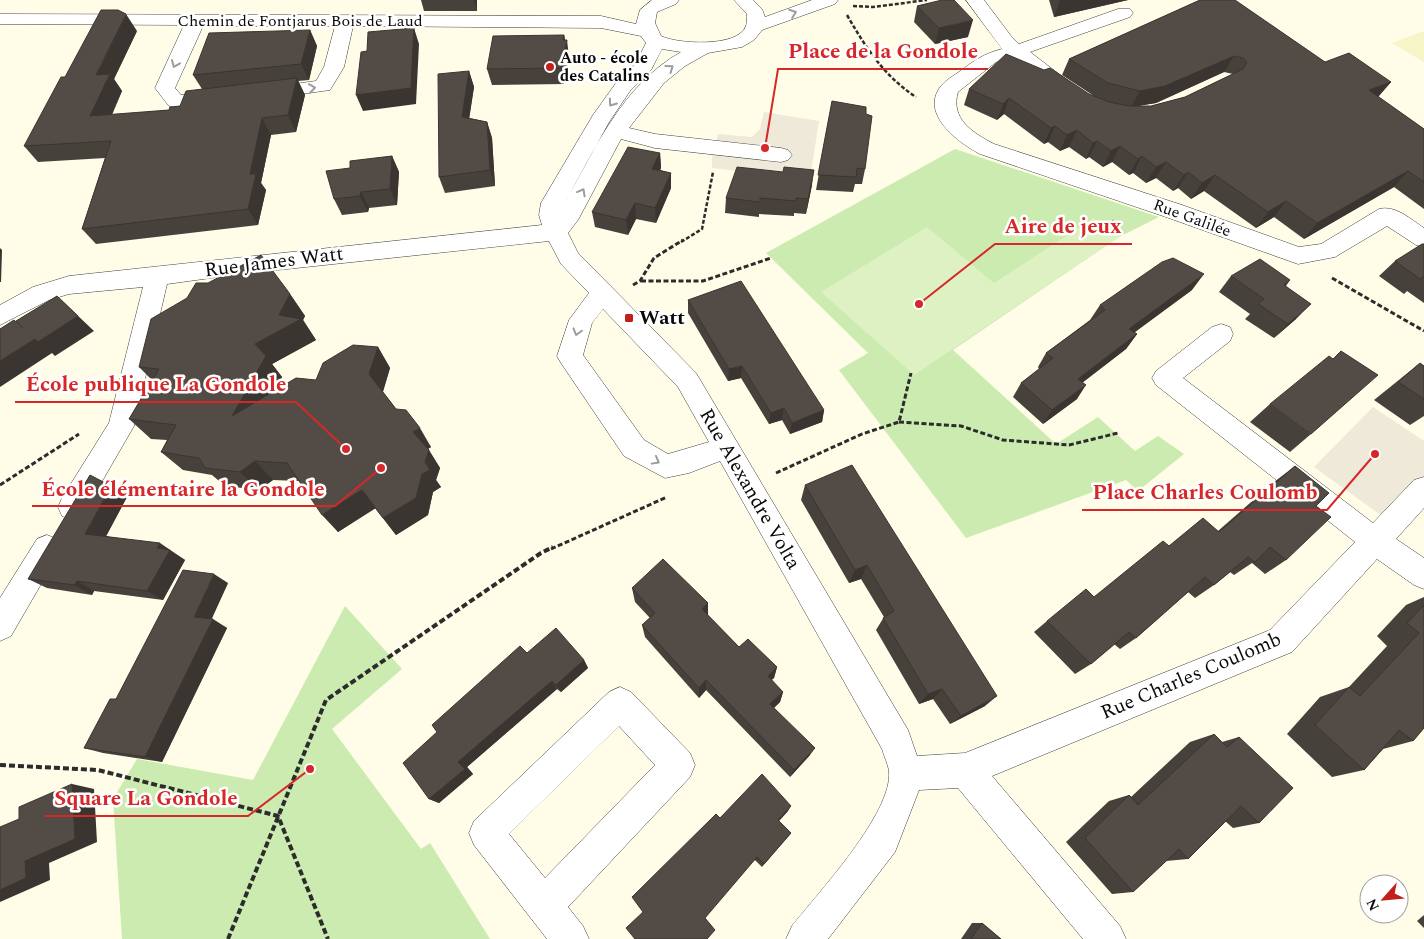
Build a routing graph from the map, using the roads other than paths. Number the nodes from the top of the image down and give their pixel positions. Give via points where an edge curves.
1 (53, 0) edge
2 (668, 0) edge
3 (743, 0) edge
4 (975, 0) edge
5 (836, 4) edge
6 (648, 11) junction
7 (1124, 13) dead end
8 (0, 19) edge
9 (37, 19) junction
10 (196, 20) junction
11 (344, 22) junction
12 (601, 22) junction
13 (756, 26) junction
14 (652, 37) junction
15 (703, 48) junction
16 (1016, 51) junction
17 (644, 66) junction
18 (1082, 100) edge
19 (616, 131) junction
20 (781, 155) dead end
21 (556, 232) junction
22 (1424, 239) edge
23 (157, 277) junction
24 (606, 296) junction
25 (0, 316) edge
26 (1221, 334) dead end
27 (726, 447) junction
28 (1424, 489) edge
29 (1375, 541) junction
30 (1424, 575) edge
31 (0, 626) edge
32 (965, 770) junction
33 (906, 772) junction
34 (543, 906) junction
35 (570, 939) edge
36 (805, 939) edge
37 (1107, 939) edge

1 - 9 street
2 - 6 street
3 - 13 street via 756,13
4 - 16 street
13 -> 5 street
6 - 12 street
6 - 14 street via 645,22
7 - 16 street
8 - 9 street, Chemin de Fontjarus Bois de Laud
9 - 10 street, Chemin de Fontjarus Bois de Laud
10 - 11 street, Chemin de Fontjarus Bois de Laud
10 -> 11 street via 165,88 176,102 323,86 334,67
11 - 12 street, Chemin de Fontjarus Bois de Laud
12 - 14 street
12 - 17 street via 639,55
13 - 15 street via 752,34 739,41
14 - 15 street via 672,46
14 - 17 street, Rue Alexandre Volta
19 -> 15 street via 633,106 665,71
16 - 18 street
16 - 22 street, Rue Galilée via 989,58 949,89 946,99 947,114 968,138 987,149 1298,256 1327,251 1387,215
17 -> 21 street, Rue Alexandre Volta via 623,87 600,120 552,203 550,215
19 - 20 street via 655,141
21 -> 19 street via 567,220
21 - 23 street, Rue James Watt via 240,265
21 - 24 street, Rue Alexandre Volta via 569,258
23 - 25 street, Rue James Watt via 69,284 41,293
23 - 31 street via 121,426
24 - 27 street, Rue Alexandre Volta via 687,380
24 -> 27 street via 581,320 570,356 634,448 665,466
26 - 29 street via 1165,378
27 - 33 street, Rue Alexandre Volta via 896,742
28 - 29 street, Rue Charles Coulomb
29 - 30 street
29 - 32 street, Rue Charles Coulomb via 1281,641
32 - 33 street, Rue Charles Coulomb via 926,774
32 - 37 street
33 - 36 street via 901,797 883,840
34 - 34 street via 486,833 620,703 678,765
34 - 35 street

